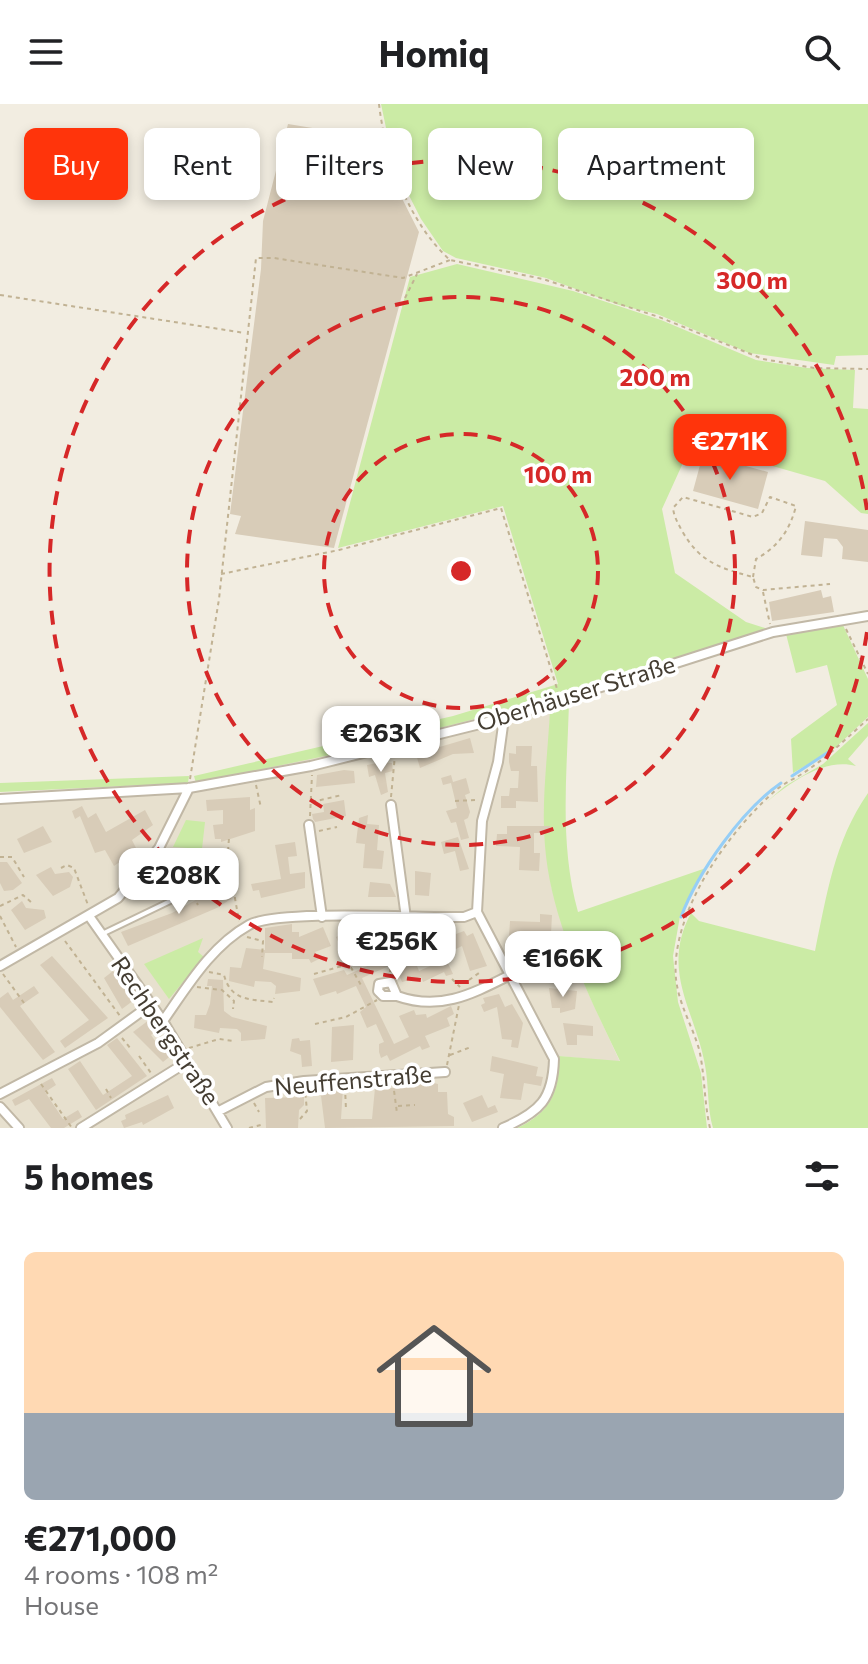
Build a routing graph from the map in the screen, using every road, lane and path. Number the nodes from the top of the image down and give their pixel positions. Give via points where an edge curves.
1 (379, 104) edge
2 (450, 260) junction
3 (418, 273) junction
4 (0, 295) edge
5 (405, 298) dead end
6 (246, 334) junction
7 (868, 369) edge
8 (221, 574) junction
9 (753, 577) junction
10 (830, 584) dead end
11 (763, 590) junction
12 (868, 616) edge
13 (842, 621) junction
14 (773, 632) junction
15 (868, 674) edge
16 (559, 694) dead end
17 (504, 718) junction
18 (868, 719) edge
19 (394, 746) junction
20 (311, 766) junction
21 (254, 776) junction
22 (189, 788) junction
23 (342, 795) dead end
24 (0, 799) edge
25 (476, 800) dead end
26 (455, 801) dead end
27 (311, 803) junction
28 (391, 805) joint
29 (261, 808) dead end
30 (337, 827) dead end
31 (310, 829) junction
32 (229, 838) dead end
33 (227, 853) dead end
34 (0, 857) edge
35 (61, 868) dead end
36 (24, 877) dead end
37 (216, 879) dead end
38 (191, 891) junction
39 (31, 902) dead end
40 (198, 905) dead end
41 (0, 906) edge
42 (477, 912) junction
43 (91, 914) junction
44 (0, 916) edge
45 (322, 917) junction
46 (406, 918) junction
47 (239, 932) junction
48 (60, 933) junction
49 (101, 934) junction
50 (20, 955) junction
51 (262, 957) dead end
52 (400, 960) dead end
53 (0, 968) edge
54 (200, 971) junction
55 (479, 973) dead end
56 (314, 974) dead end
57 (508, 976) junction
58 (452, 979) dead end
59 (469, 980) dead end
60 (388, 981) junction
61 (188, 986) junction
62 (362, 987) dead end
63 (461, 987) dead end
64 (231, 995) junction
65 (383, 996) junction
66 (397, 996) junction
67 (274, 998) dead end
68 (460, 1000) junction
69 (24, 1003) dead end
70 (149, 1006) junction
71 (233, 1009) dead end
72 (163, 1021) junction
73 (126, 1024) junction
74 (315, 1024) dead end
75 (116, 1030) junction
76 (234, 1041) dead end
77 (471, 1047) dead end
78 (131, 1049) dead end
79 (180, 1051) junction
80 (449, 1055) junction
81 (139, 1056) dead end
82 (187, 1062) junction
83 (445, 1072) joint
84 (389, 1075) junction
85 (36, 1076) junction
86 (345, 1078) junction
87 (156, 1081) junction
88 (304, 1081) junction
89 (106, 1089) dead end
90 (0, 1094) edge
91 (415, 1105) dead end
92 (116, 1106) junction
93 (396, 1106) junction
94 (0, 1107) edge
95 (346, 1110) dead end
96 (219, 1111) junction
97 (397, 1113) dead end
98 (300, 1119) dead end
99 (261, 1125) dead end
100 (19, 1128) edge
101 (72, 1128) edge
102 (81, 1128) edge
103 (227, 1128) edge
104 (249, 1128) edge
105 (503, 1128) edge
106 (710, 1128) edge

1 - 2 path via 383,136 400,184
2 - 3 path
2 - 7 path via 543,279 763,359 814,368
3 - 5 path
3 - 6 path via 403,278 259,256
4 - 6 path
6 - 8 path
8 - 16 path via 501,508
8 - 22 path
9 - 9 path via 713,567 693,550 673,508 683,497 753,517 762,513 770,497 796,506 774,550 756,559
9 - 11 path
10 - 11 path
11 - 14 path
12 - 13 street, Oberhäuser Straße
13 - 14 street, Oberhäuser Straße
13 - 15 path
14 - 17 street, Oberhäuser Straße
17 - 19 street, Oberhäuser Straße
17 - 42 street via 482,821
18 - 106 path via 755,810 711,870 685,918 676,980 701,1058
19 - 20 street, Oberhäuser Straße
19 - 28 path
20 - 21 street, Oberhäuser Straße
20 - 27 path
21 - 22 street, Oberhäuser Straße
21 - 29 path
22 - 24 street, Oberhäuser Straße
22 - 43 street via 159,848 134,882
23 - 27 path
25 - 26 path
27 - 31 path
28 - 46 street
30 - 31 path
31 - 45 street
32 - 33 path
34 - 36 path via 12,857
35 - 43 path via 74,868
37 - 38 lane, Rechbergstraße
38 - 40 path
38 - 49 lane, Rechbergstraße
39 - 41 path via 23,895
42 - 46 street
42 - 57 street
43 - 48 street
43 - 49 street, Rechbergstraße
44 - 50 path
45 - 46 street
45 - 47 street via 252,923
47 - 51 path via 263,941
47 - 54 street
48 - 50 street
48 - 73 path
49 - 70 street, Rechbergstraße
50 - 53 street
52 - 60 path via 391,963
53 - 69 path
54 - 61 street
54 - 64 path via 224,975
55 - 59 path
56 - 62 path via 349,964
57 - 68 street
57 - 105 street via 554,1059 553,1085 542,1105
58 - 63 path
60 - 65 street via 379,984
60 - 66 street
61 - 64 path
61 - 72 street
64 - 67 path via 273,1002
64 - 71 path
65 - 66 street
65 - 74 path via 346,1017
66 - 68 street via 417,1003
68 - 80 path
70 - 72 street, Rechbergstraße
70 - 73 street
72 - 79 street, Rechbergstraße
73 - 75 street
75 - 78 path
75 - 85 street
76 - 79 path via 219,1039
77 - 80 path
79 - 82 street, Rechbergstraße
80 - 83 path
81 - 87 path
82 - 87 street
82 - 96 street, Rechbergstraße
83 - 84 street, Neuffenstraße
84 - 86 street, Neuffenstraße
84 - 93 path
85 - 90 street
85 - 101 path
86 - 88 street, Neuffenstraße
86 - 95 path
87 - 92 street
88 - 96 street, Neuffenstraße via 266,1087
88 - 98 path via 307,1111
89 - 92 path
91 - 93 path
92 - 102 street
93 - 97 path
94 - 100 street
96 - 103 street, Rechbergstraße
99 - 104 path

